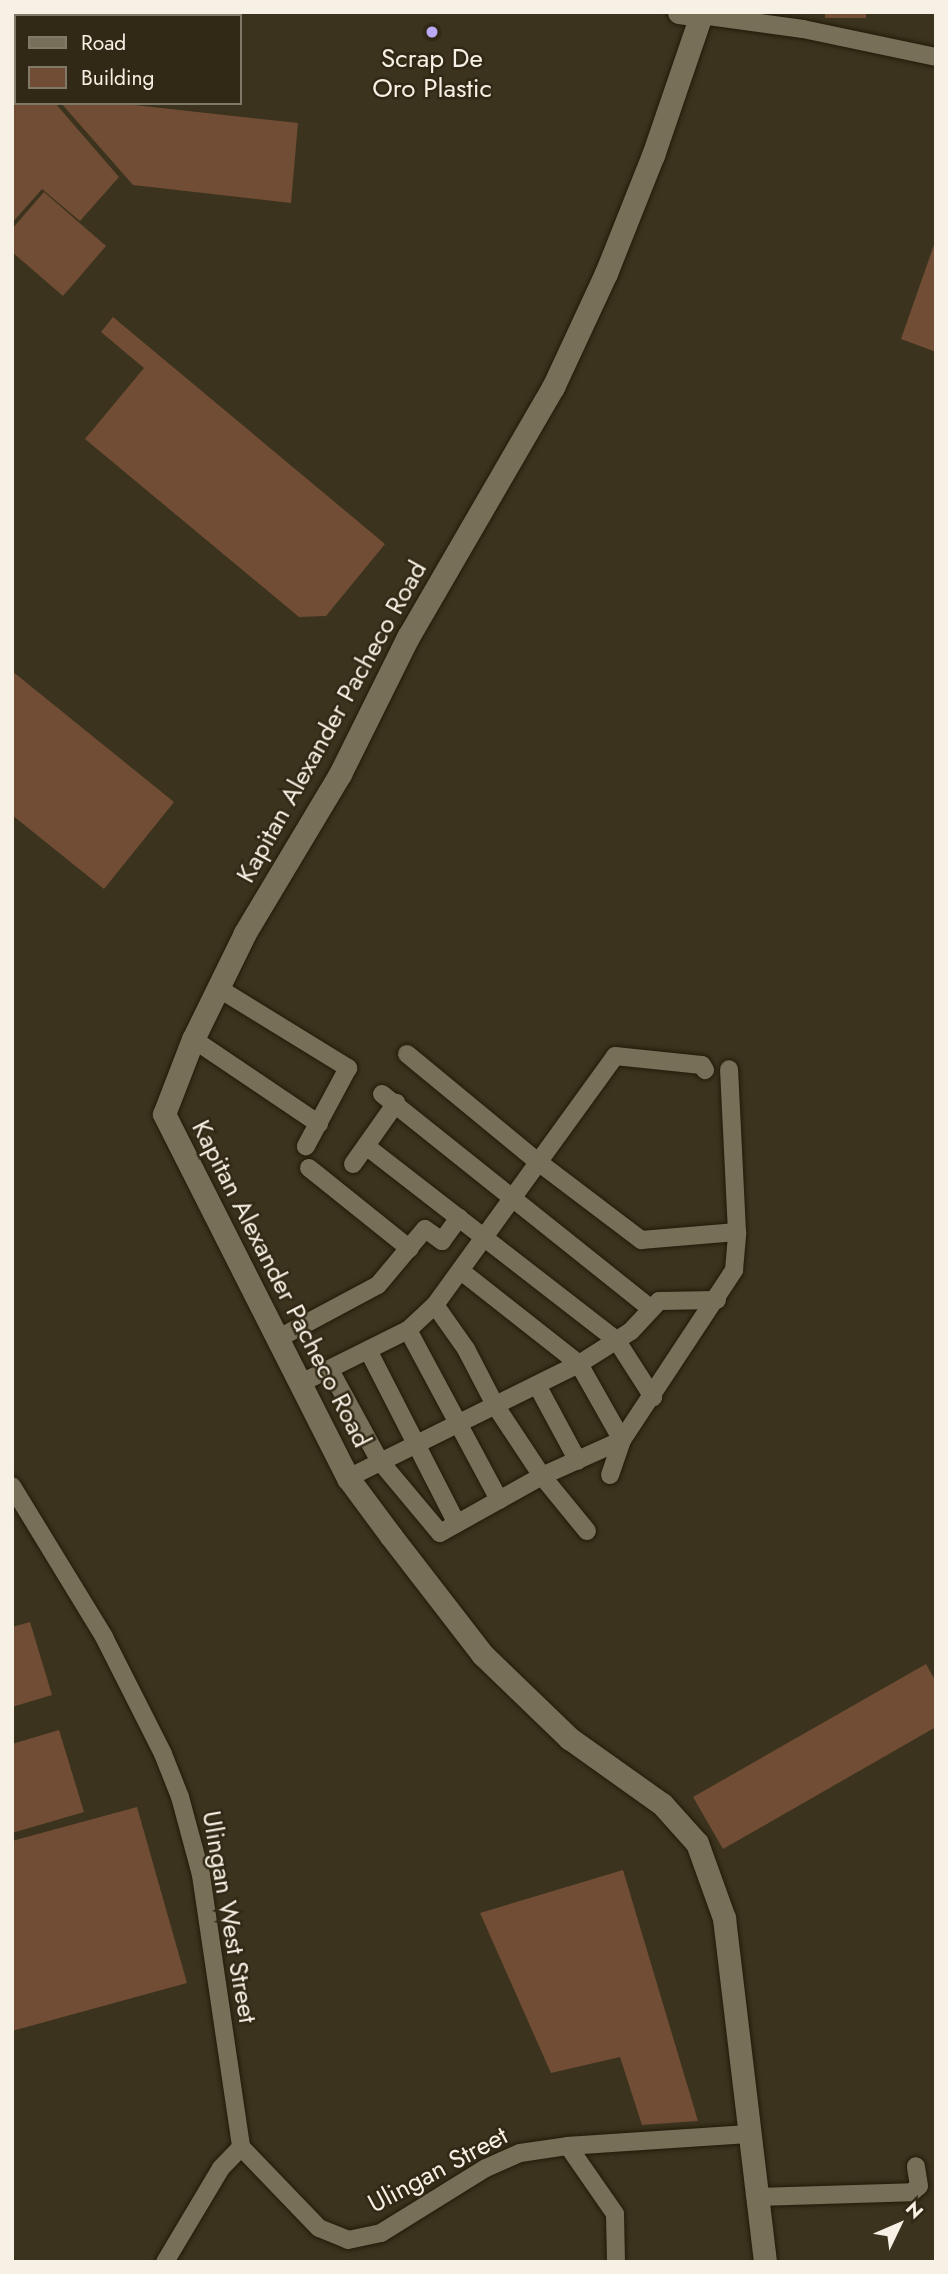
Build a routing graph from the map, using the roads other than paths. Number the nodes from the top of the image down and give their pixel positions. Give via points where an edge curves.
1 (690, 14) edge
2 (936, 57) edge
3 (218, 988) junction
4 (193, 1039) junction
5 (407, 1054) dead end
6 (730, 1069) dead end
7 (705, 1070) dead end
8 (319, 1124) junction
9 (306, 1146) dead end
10 (366, 1146) junction
11 (537, 1161) junction
12 (353, 1164) dead end
13 (309, 1168) dead end
14 (514, 1196) junction
15 (459, 1218) junction
16 (737, 1232) junction
17 (486, 1237) junction
18 (410, 1249) junction
19 (461, 1271) junction
20 (717, 1300) junction
21 (435, 1306) junction
22 (651, 1309) junction
23 (408, 1331) junction
24 (279, 1338) junction
25 (617, 1341) junction
26 (368, 1350) junction
27 (579, 1364) junction
28 (330, 1370) junction
29 (301, 1382) junction
30 (537, 1385) junction
31 (653, 1397) junction
32 (495, 1405) junction
33 (456, 1424) junction
34 (622, 1440) junction
35 (415, 1443) junction
36 (379, 1460) junction
37 (578, 1461) junction
38 (610, 1475) dead end
39 (542, 1476) junction
40 (348, 1478) junction
41 (12, 1486) edge
42 (499, 1500) junction
43 (457, 1524) junction
44 (587, 1531) dead end
45 (751, 2134) junction
46 (568, 2146) junction
47 (241, 2147) junction
48 (916, 2166) dead end
49 (757, 2197) junction
50 (165, 2262) edge
51 (616, 2262) edge
52 (765, 2262) edge

1 - 2 street via 803,29
1 - 3 street, Kapitan Alexander Pacheco Road via 653,155 553,387 408,637 340,774 244,933
3 - 4 street, Kapitan Alexander Pacheco Road
3 - 8 street via 353,1072
4 - 8 street
4 - 24 street, Kapitan Alexander Pacheco Road via 164,1114
5 - 11 street
6 - 16 street
7 - 11 street via 702,1065 615,1056
8 - 9 street
10 - 12 street
10 - 14 street via 389,1099
10 - 15 street
11 - 14 street
11 - 16 street via 641,1240
13 - 18 street
14 - 17 street
14 - 22 street
15 - 17 street
15 - 18 street via 443,1241 425,1229
16 - 20 street via 734,1270
17 - 19 street
17 - 25 street
18 - 24 street via 378,1285
19 - 21 street
19 - 27 street
20 - 22 street via 659,1301
20 - 31 street
21 - 23 street
21 - 32 street via 466,1349
22 - 25 street
23 - 26 street
23 - 33 street
24 - 29 street, Kapitan Alexander Pacheco Road
25 - 27 street
25 - 31 street
26 - 28 street
26 - 35 street
27 - 30 street
27 - 34 street
28 - 29 street
28 - 36 street
29 - 40 street, Kapitan Alexander Pacheco Road
30 - 32 street
30 - 37 street
31 - 34 street
32 - 33 street
32 - 39 street
33 - 35 street
33 - 42 street
34 - 37 street
34 - 38 street
35 - 36 street
35 - 43 street
36 - 40 street
36 - 43 street via 437,1531
37 - 39 street
39 - 42 street
39 - 44 street
40 - 45 street, Kapitan Alexander Pacheco Road via 483,1655 569,1738 662,1804 697,1843 724,1918
41 - 47 street, Ulingan West Street via 104,1637 180,1797 201,1875
42 - 43 street
45 - 46 street, Ulingan Street
45 - 49 street, Kapitan Alexander Pacheco Road
46 - 47 street, Ulingan Street via 505,2159 381,2233 348,2240 312,2222
46 - 51 street via 615,2214
47 - 50 street via 221,2168
48 - 49 street via 919,2186 912,2192
49 - 52 street, Kapitan Alexander Pacheco Road

